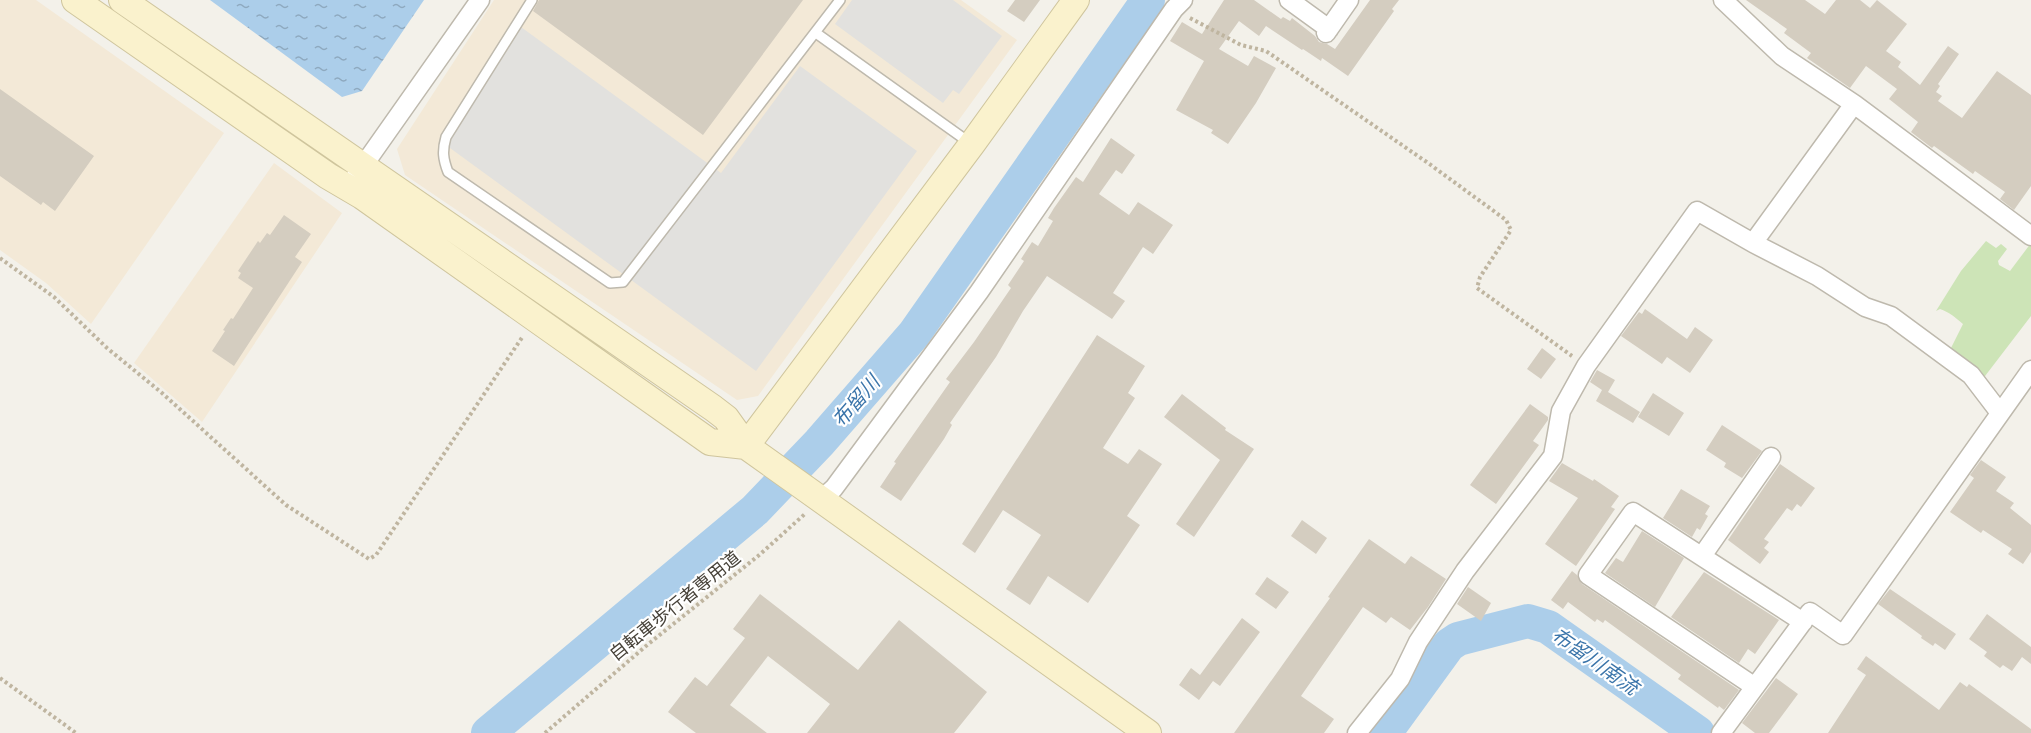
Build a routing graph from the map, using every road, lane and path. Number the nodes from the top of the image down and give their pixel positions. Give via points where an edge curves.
1 (75, 0) edge
2 (122, 0) edge
3 (480, 0) edge
4 (840, 0) edge
5 (1076, 0) edge
6 (1289, 0) edge
7 (1349, 0) edge
8 (1723, 0) edge
9 (530, 3) edge
10 (1178, 5) edge
11 (816, 33) junction
12 (1854, 104) junction
13 (972, 144) junction
14 (363, 167) junction
15 (348, 188) junction
16 (2031, 236) edge
17 (1753, 243) junction
18 (0, 258) edge
19 (535, 318) junction
20 (1586, 366) junction
21 (2031, 370) edge
22 (2000, 413) junction
23 (751, 450) junction
24 (1771, 457) dead end
25 (816, 495) junction
26 (1702, 556) junction
27 (1803, 622) junction
28 (0, 678) edge
29 (1755, 687) junction
30 (1724, 732) edge
31 (75, 733) edge
32 (545, 733) edge
33 (1148, 733) edge
34 (1357, 733) edge

1 - 15 street
2 - 14 street
3 - 14 street
4 - 11 lane
5 - 13 street
6 - 7 street via 1327,31
8 - 12 street via 1782,56
9 - 11 lane via 446,137 442,150 448,172 610,283 623,282
10 - 20 path via 1241,45 1266,51 1506,220 1511,230 1477,288
10 - 25 street via 980,292 834,488
11 - 13 lane
12 - 16 street
12 - 17 street
13 - 23 street
14 - 15 street
14 - 23 street via 713,408
15 - 19 street
17 - 20 street via 1696,211
17 - 22 street via 1817,276 1865,307 1891,316 1971,375
18 - 19 path via 54,297 286,505 369,559 376,555
19 - 23 street via 710,442
20 - 34 street via 1561,411 1553,456 1465,571 1418,642 1400,679
21 - 22 street
22 - 27 street via 1843,635 1810,612
23 - 25 street
24 - 26 street
25 - 32 path, 自転車歩行者専用道 via 758,556
25 - 33 street
26 - 27 street
26 - 29 street via 1633,512 1588,575
27 - 29 street
28 - 31 path
29 - 30 street

